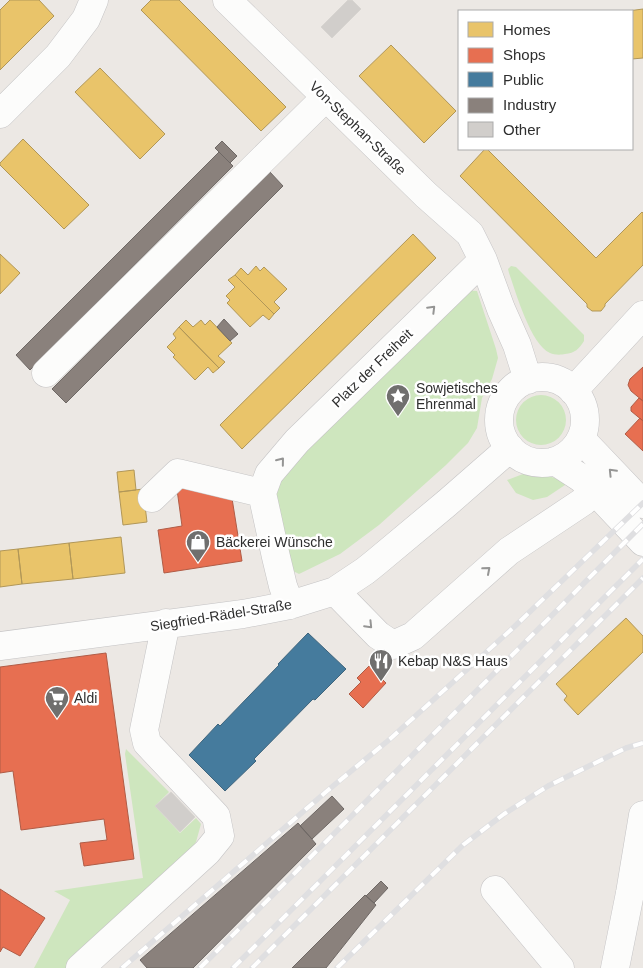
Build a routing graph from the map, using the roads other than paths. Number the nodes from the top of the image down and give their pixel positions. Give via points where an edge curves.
1 (94, 0) edge
2 (227, 0) edge
3 (326, 96) junction
4 (0, 114) edge
5 (483, 260) junction
6 (643, 314) edge
7 (46, 373) dead end
8 (528, 380) junction
9 (573, 391) junction
10 (581, 439) junction
11 (510, 448) junction
12 (555, 461) junction
13 (595, 490) junction
14 (262, 493) junction
15 (152, 498) dead end
16 (643, 504) edge
17 (643, 542) edge
18 (335, 591) junction
19 (290, 605) junction
20 (166, 623) junction
21 (0, 646) edge
22 (643, 815) edge
23 (495, 890) dead end
24 (636, 895) edge
25 (80, 968) edge
26 (560, 968) edge
27 (615, 968) edge

1 - 4 street via 86,19 58,56
2 - 3 street, Von-Stephan-Straße
3 - 5 street, Von-Stephan-Straße via 470,234
3 - 7 street
5 - 8 street
14 -> 5 street, Platz der Freiheit via 269,474 297,441
6 - 9 street
8 - 9 street via 552,378
8 - 11 street via 511,391 501,409 500,430
9 - 10 street via 584,413
10 - 12 street via 563,458
16 -> 10 street
11 - 12 street via 531,462
11 - 18 street, Siegfried-Rädel-Straße via 376,563
12 - 13 street
13 - 17 street
18 -> 13 street via 378,635 393,645 413,636 509,551 584,501
14 - 15 street via 178,473
14 - 19 street
18 - 19 street, Siegfried-Rädel-Straße
19 - 20 street, Siegfried-Rädel-Straße
20 - 21 street, Siegfried-Rädel-Straße
20 - 25 street via 144,730 147,743 216,816 220,836 207,852
22 - 24 street
23 - 26 street
24 - 27 street

